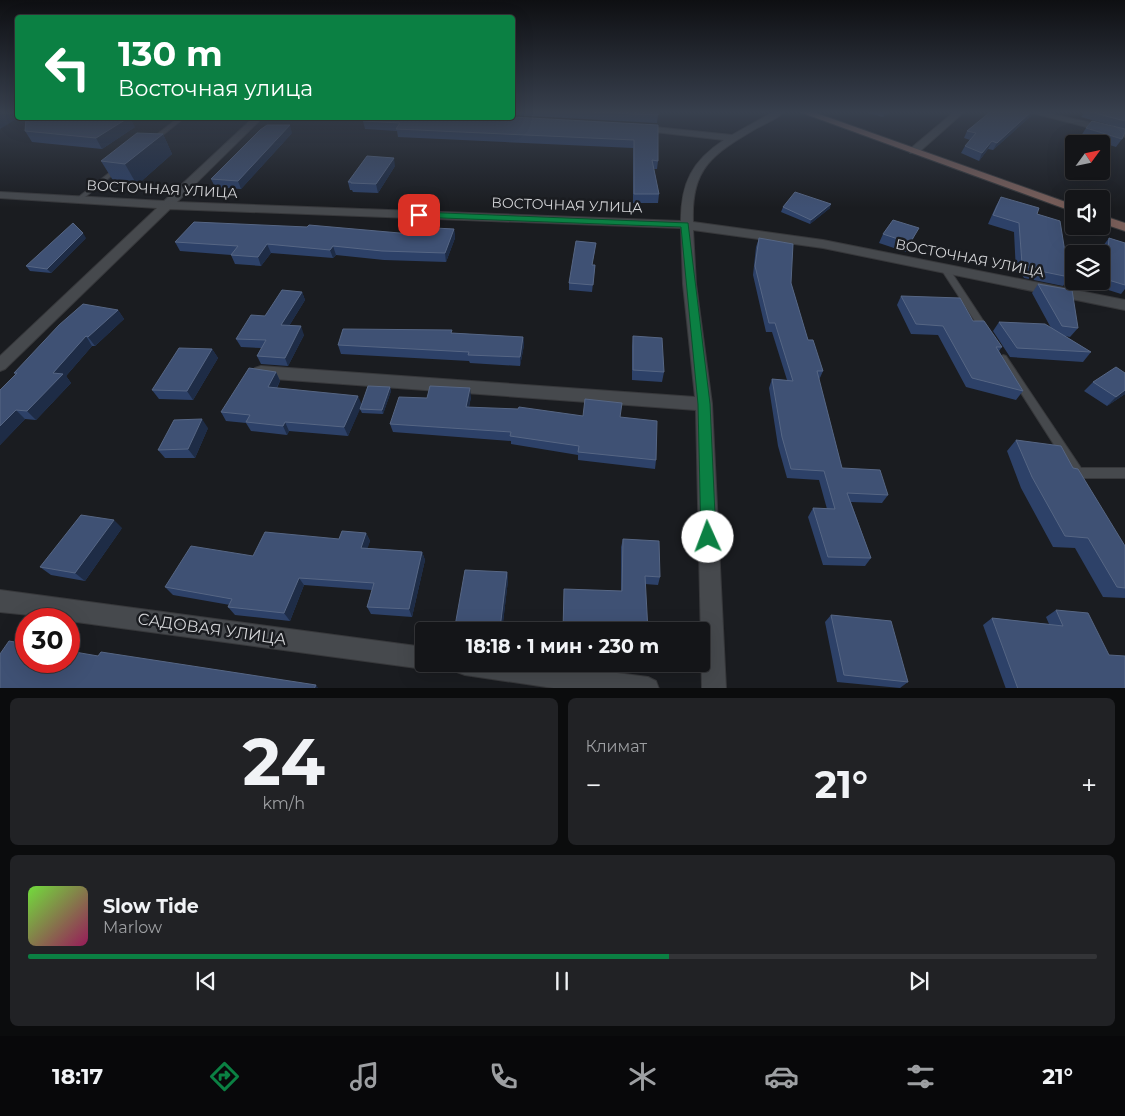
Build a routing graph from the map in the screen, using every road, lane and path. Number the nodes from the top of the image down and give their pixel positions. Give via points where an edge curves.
1 (148, 144) edge
2 (230, 144) edge
3 (726, 144) edge
4 (895, 144) edge
5 (922, 144) edge
6 (144, 147) edge
7 (914, 151) junction
8 (122, 165) edge
9 (0, 195) edge
10 (78, 200) junction
11 (166, 205) junction
12 (1065, 206) edge
13 (1110, 222) edge
14 (685, 225) junction
15 (1125, 227) edge
16 (945, 269) junction
17 (1125, 305) edge
18 (0, 365) edge
19 (261, 372) edge
20 (704, 404) junction
21 (1125, 472) edge
22 (0, 601) edge
23 (415, 657) edge
24 (526, 672) edge
25 (648, 688) edge
26 (714, 688) edge

1 - 6 lane
2 - 11 street
3 - 14 street via 696,170
4 - 7 main road
5 - 7 street
7 - 12 main road
8 - 10 lane
9 - 10 street, ВОСТОЧНАЯ УЛИЦА
10 - 11 street, ВОСТОЧНАЯ УЛИЦА
11 - 14 street, ВОСТОЧНАЯ УЛИЦА
11 - 18 street
13 - 15 main road
14 - 16 street, ВОСТОЧНАЯ УЛИЦА via 823,244
14 - 20 street
16 - 17 street, ВОСТОЧНАЯ УЛИЦА
16 - 21 lane via 1078,473
19 - 20 street
20 - 26 street
22 - 23 street, САДОВАЯ УЛИЦА
24 - 25 street

